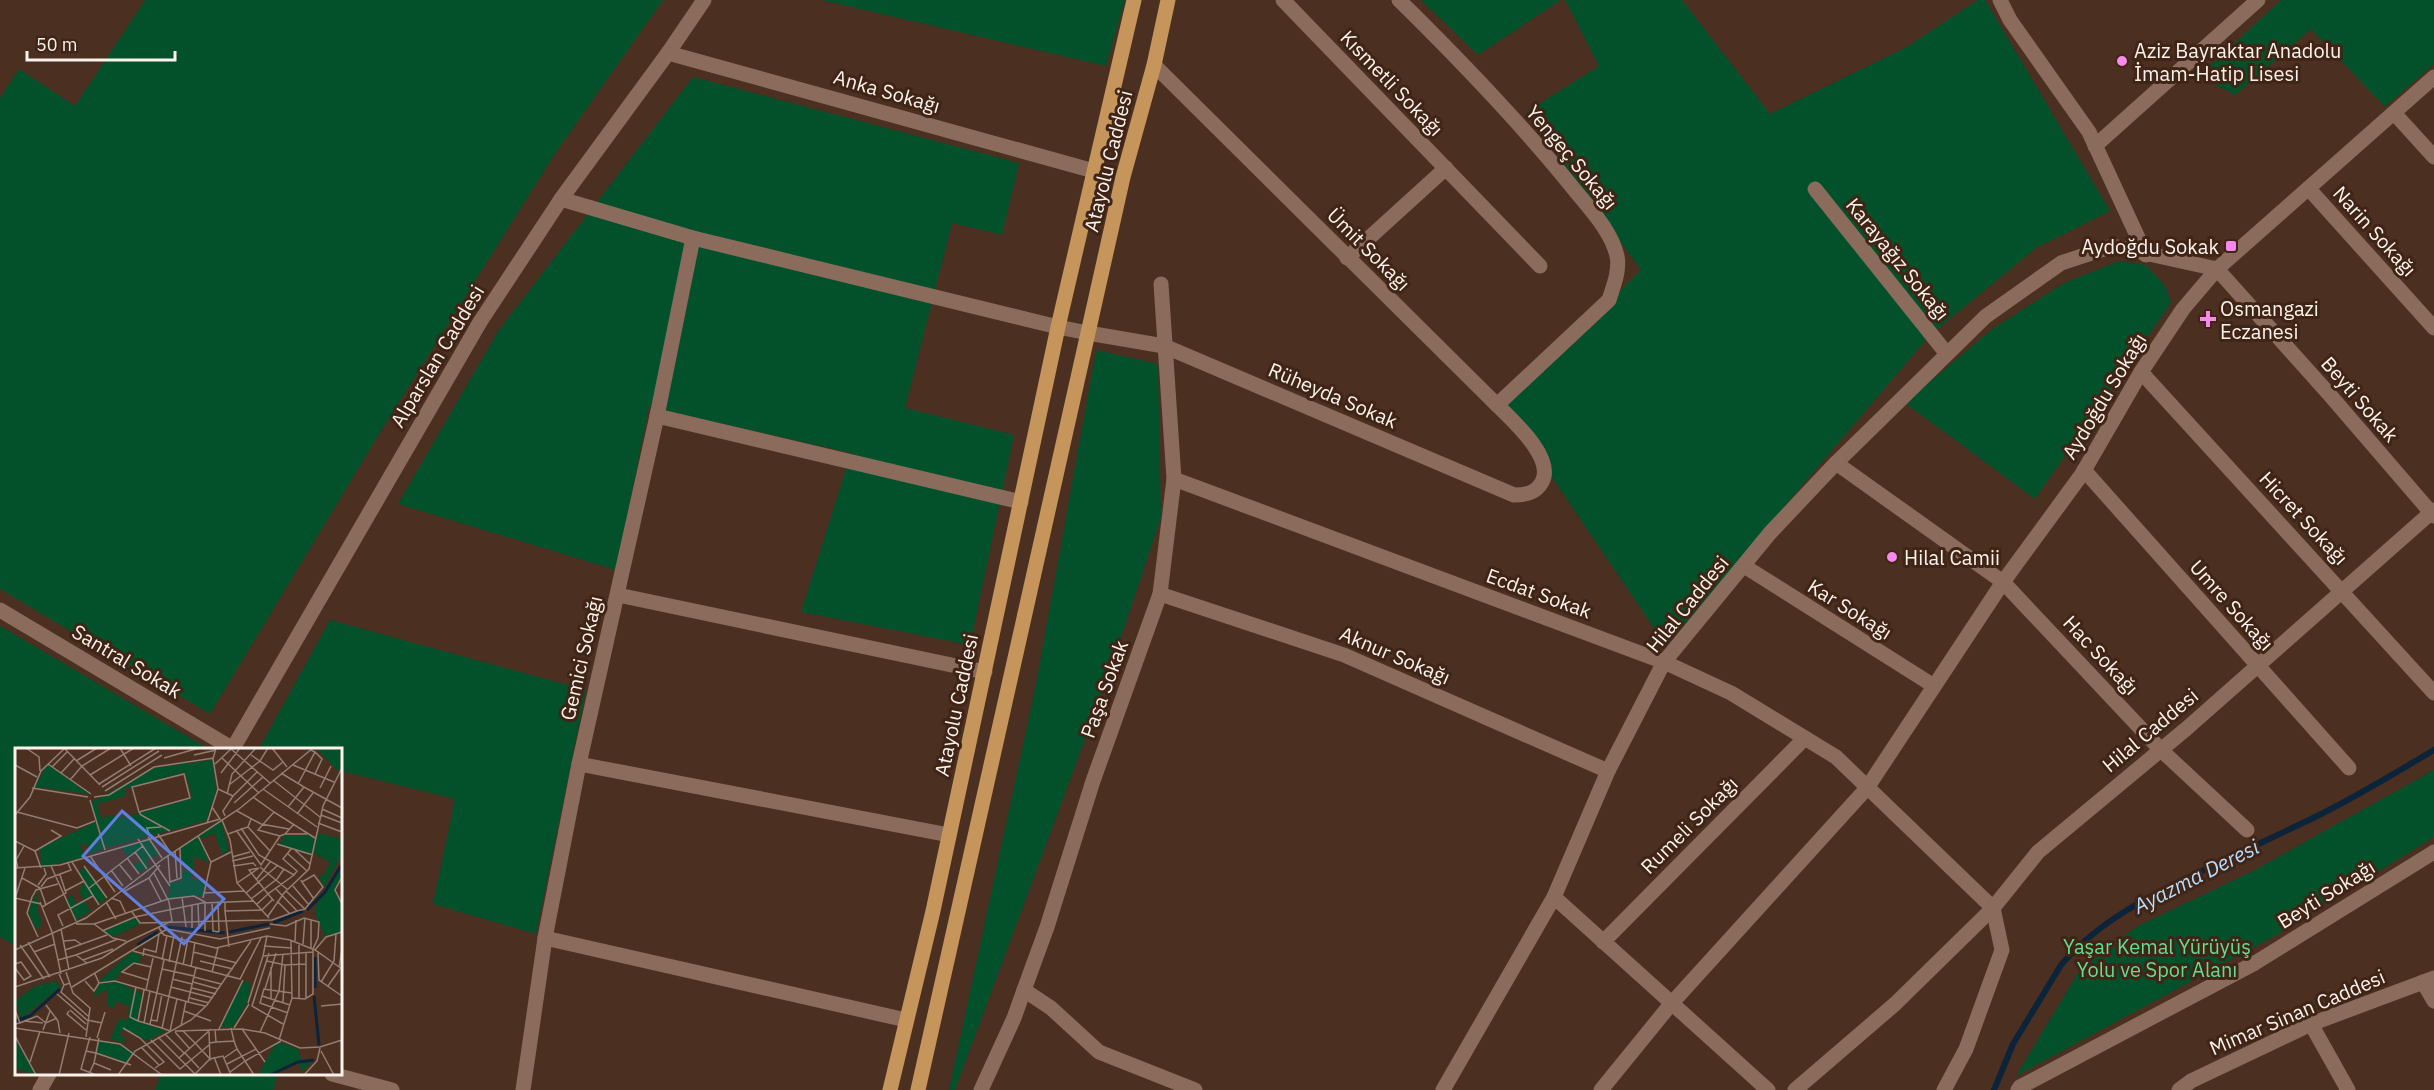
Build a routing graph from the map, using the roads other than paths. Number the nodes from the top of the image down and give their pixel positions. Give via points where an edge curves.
1 (704, 0) edge
2 (1134, 0) edge
3 (1168, 0) edge
4 (1283, 0) edge
5 (1399, 0) edge
6 (2000, 0) edge
7 (2258, 0) edge
8 (668, 53) junction
9 (1154, 65) junction
10 (2434, 77) edge
11 (2395, 114) junction
12 (2095, 146) junction
13 (2434, 157) edge
14 (1446, 168) junction
15 (1094, 171) junction
16 (1815, 189) dead end
17 (2309, 189) junction
18 (561, 199) junction
19 (693, 238) junction
20 (2146, 255) junction
21 (1347, 258) junction
22 (1540, 266) dead end
23 (2217, 269) junction
24 (1161, 284) dead end
25 (1058, 327) junction
26 (2434, 328) edge
27 (1088, 333) junction
28 (1164, 346) junction
29 (1947, 354) junction
30 (2141, 372) junction
31 (1497, 405) junction
32 (657, 416) junction
33 (1836, 464) junction
34 (1546, 470) joint
35 (2084, 470) junction
36 (1174, 480) junction
37 (1021, 502) junction
38 (2433, 513) edge
39 (1743, 566) junction
40 (2003, 582) junction
41 (2342, 591) junction
42 (1160, 594) junction
43 (618, 595) junction
44 (0, 610) edge
45 (1664, 662) junction
46 (2258, 665) junction
47 (985, 672) junction
48 (1934, 686) junction
49 (2434, 693) edge
50 (1805, 738) junction
51 (230, 748) edge
52 (233, 748) edge
53 (2161, 750) junction
54 (579, 764) junction
55 (2349, 768) dead end
56 (1608, 771) junction
57 (1867, 788) junction
58 (2247, 830) dead end
59 (949, 835) junction
60 (2434, 852) edge
61 (1554, 897) junction
62 (1993, 908) junction
63 (545, 939) junction
64 (1603, 942) junction
65 (2428, 980) edge
66 (1024, 990) junction
67 (2434, 1001) edge
68 (1671, 1005) junction
69 (906, 1020) junction
70 (2312, 1024) junction
71 (49, 1075) edge
72 (336, 1075) edge
73 (2181, 1089) edge
74 (40, 1090) edge
75 (392, 1090) edge
76 (523, 1090) edge
77 (890, 1090) edge
78 (918, 1090) edge
79 (981, 1090) edge
80 (1195, 1090) edge
81 (1443, 1090) edge
82 (1601, 1090) edge
83 (1768, 1090) edge
84 (1795, 1090) edge
85 (1944, 1090) edge
86 (2018, 1090) edge
87 (2348, 1090) edge

1 - 8 street, Alparslan Caddesi
2 - 15 main road, Atayolu Caddesi
3 - 9 main road, Atayolu Caddesi
4 - 14 street, Kısmetli Sokağı
5 - 31 street, Yengeç Sokağı via 1545,154 1602,224 1617,256 1609,300
6 - 12 street
7 - 12 street
8 - 15 street, Anka Sokağı
8 - 18 street, Alparslan Caddesi
9 - 21 street, Ümit Sokağı
9 - 27 main road, Atayolu Caddesi
10 - 11 street, Aydoğdu Sokağı
11 - 13 street
11 - 17 street, Aydoğdu Sokağı
12 - 20 street
14 - 21 street
14 - 22 street, Kısmetli Sokağı
15 - 25 main road, Atayolu Caddesi
16 - 29 street, Karayağız Sokağı
17 - 23 street, Aydoğdu Sokağı
17 - 26 street, Narin Sokağı
18 - 19 street
18 - 52 street, Alparslan Caddesi via 480,322
19 - 25 street
19 - 32 street, Gemici Sokağı
20 - 23 street
20 - 29 street, Hilal Caddesi via 2114,246 2061,263 1986,316
21 - 31 street, Ümit Sokağı
23 - 30 street, Aydoğdu Sokağı via 2182,309
23 - 38 street, Beyti Sokak
24 - 28 street, Paşa Sokak
25 - 27 street
25 - 37 main road, Atayolu Caddesi
27 - 28 street, Rüheyda Sokak
27 - 78 main road, Atayolu Caddesi
28 - 34 street, Rüheyda Sokak via 1514,495 1527,495 1538,488
28 - 36 street, Paşa Sokak
29 - 33 street, Hilal Caddesi
30 - 35 street, Aydoğdu Sokağı
30 - 41 street, Hicret Sokağı
31 - 34 street, Ümit Sokağı via 1524,433 1543,459
32 - 37 street
32 - 43 street, Gemici Sokağı
33 - 39 street, Hilal Caddesi
33 - 40 street
35 - 40 street, Aydoğdu Sokağı
35 - 46 street, Umre Sokağı
36 - 42 street, Paşa Sokak
36 - 45 street, Ecdat Sokak
37 - 47 main road, Atayolu Caddesi
38 - 41 street, Hilal Caddesi
39 - 45 street, Hilal Caddesi
39 - 48 street, Kar Sokağı
40 - 48 street, Aydoğdu Sokağı
40 - 53 street, Hac Sokağı
41 - 46 street, Hilal Caddesi
41 - 49 street, Hicret Sokağı
42 - 56 street, Aknur Sokağı via 1344,655
42 - 66 street, Paşa Sokak
43 - 47 street
43 - 54 street, Gemici Sokağı
44 - 51 street, Santral Sokak
45 - 50 street, Ecdat Sokak via 1731,693
45 - 56 street, Hilal Caddesi
46 - 53 street, Hilal Caddesi
46 - 55 street, Umre Sokağı
47 - 59 main road, Atayolu Caddesi
48 - 57 street, Aydoğdu Sokağı
50 - 57 street, Ecdat Sokak via 1836,757
50 - 64 street, Rumeli Sokağı
53 - 58 street, Hac Sokağı
53 - 62 street, Hilal Caddesi via 2038,852
54 - 59 street
54 - 63 street, Gemici Sokağı
56 - 61 street, Hilal Caddesi
57 - 62 street, Ecdat Sokak
57 - 68 street, Aydoğdu Sokağı
59 - 69 main road, Atayolu Caddesi
60 - 86 street, Beyti Sokağı via 2255,963
61 - 64 street
61 - 81 street, Hilal Caddesi
62 - 84 street, Hilal Caddesi via 1895,1004
62 - 85 street via 2002,950 1966,1049
63 - 69 street
63 - 76 street, Gemici Sokağı
64 - 68 street
65 - 67 street
65 - 70 street, Mimar Sinan Caddesi
66 - 79 street, Paşa Sokak
66 - 80 street via 1051,1008 1099,1053
68 - 82 street, Aydoğdu Sokağı
68 - 83 street
69 - 77 main road, Atayolu Caddesi
70 - 73 street, Mimar Sinan Caddesi
70 - 87 street
71 - 74 street
72 - 75 street

